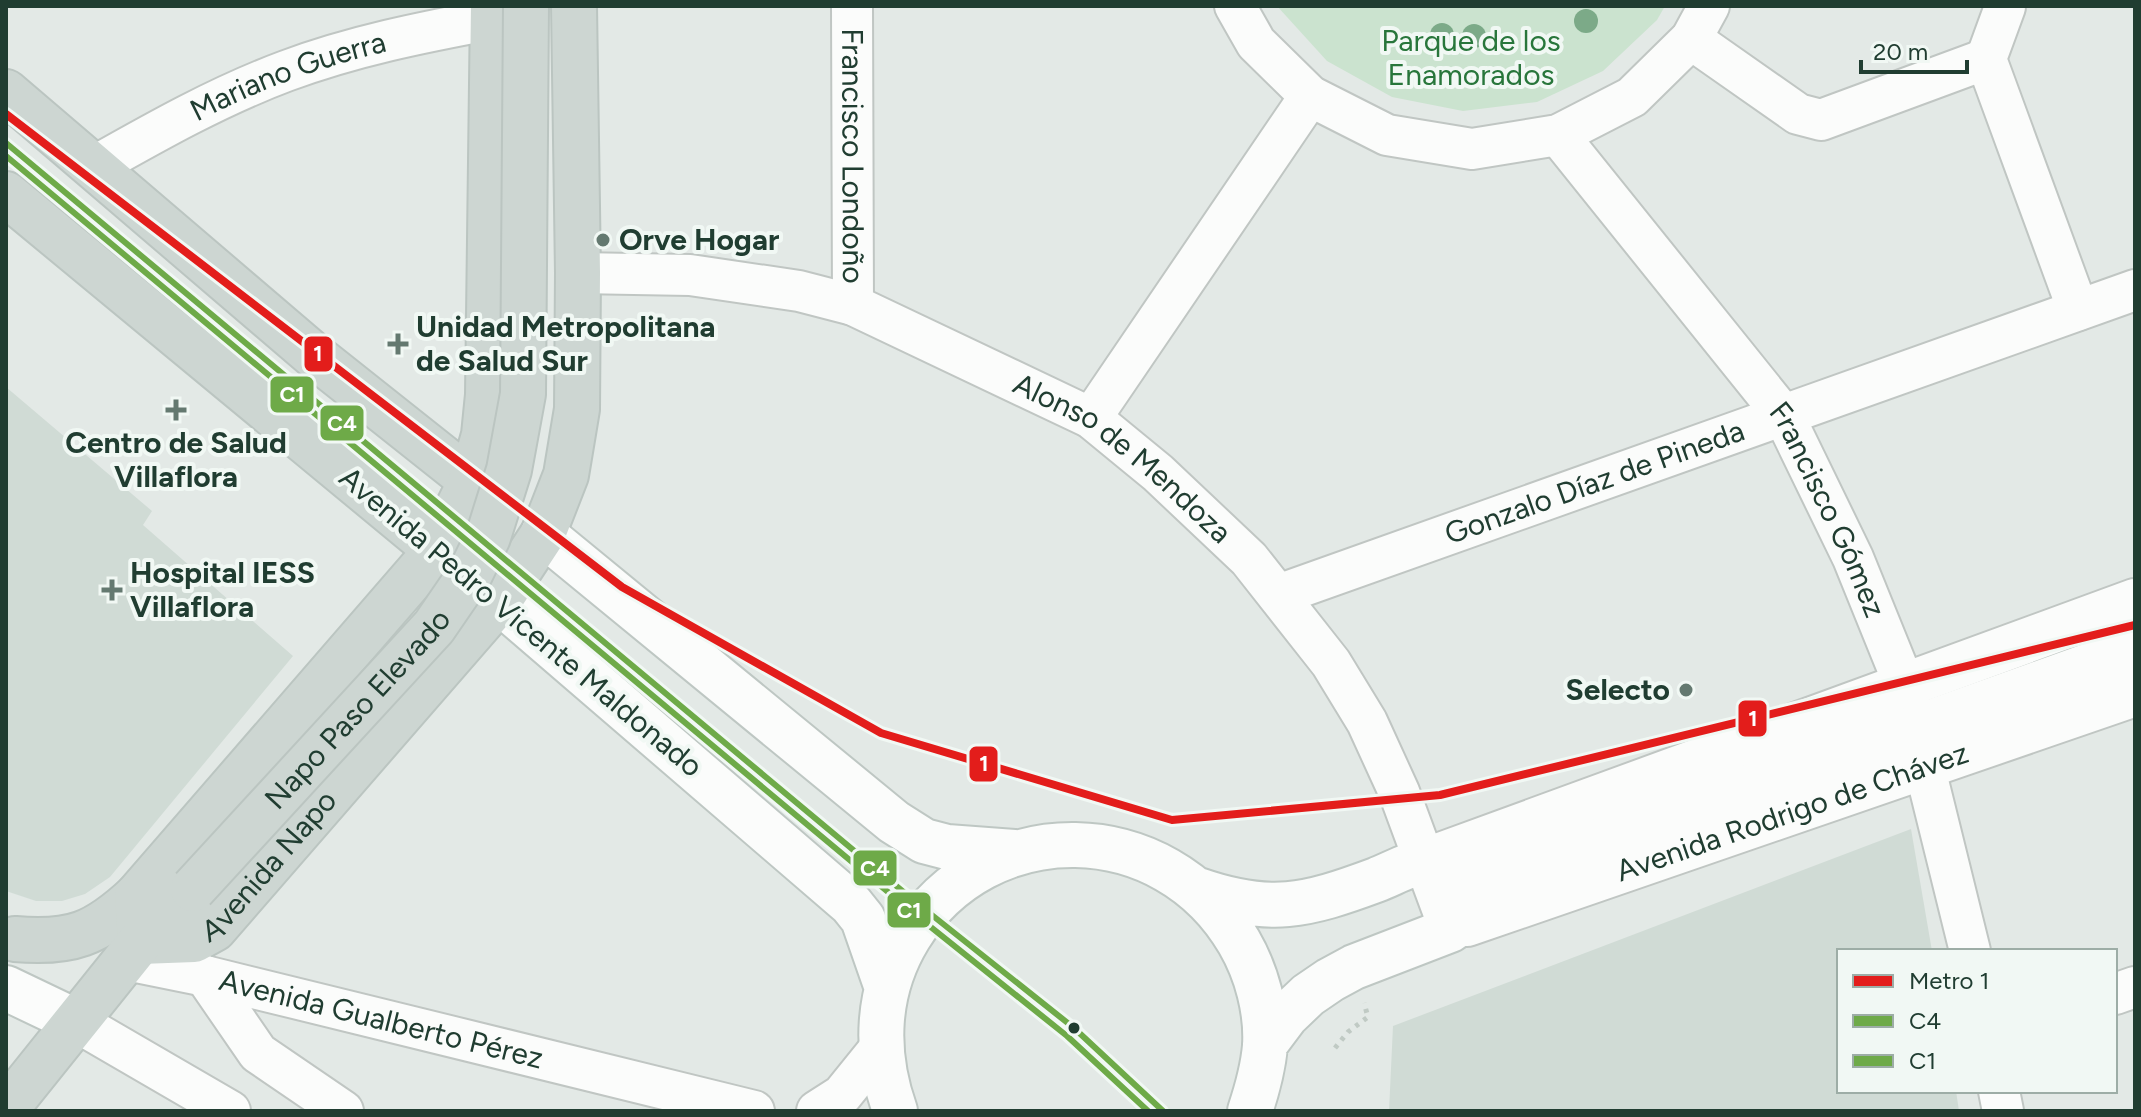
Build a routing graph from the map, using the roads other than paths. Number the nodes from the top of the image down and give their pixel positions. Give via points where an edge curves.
1 (574, 6) edge
2 (852, 6) edge
3 (1235, 6) edge
4 (2006, 6) edge
5 (504, 10) edge
6 (1700, 22) edge
7 (1986, 59) junction
8 (6, 92) edge
9 (1310, 96) junction
10 (1558, 135) junction
11 (95, 166) junction
12 (6, 194) edge
13 (578, 273) junction
14 (2135, 290) edge
15 (853, 305) junction
16 (2078, 310) junction
17 (1784, 416) junction
18 (1091, 418) junction
19 (471, 481) junction
20 (543, 534) junction
21 (437, 550) junction
22 (1278, 595) junction
23 (499, 601) junction
24 (2135, 601) edge
25 (2135, 649) edge
26 (1904, 684) junction
27 (2135, 694) edge
28 (1921, 747) junction
29 (1017, 852) junction
30 (1556, 856) junction
31 (1437, 872) junction
32 (1198, 890) junction
33 (137, 896) junction
34 (1450, 930) junction
35 (9, 936) edge
36 (1970, 949) edge
37 (133, 951) junction
38 (205, 976) junction
39 (6, 988) edge
40 (887, 988) junction
41 (75, 1021) junction
42 (1265, 1044) junction
43 (880, 1048) junction
44 (6, 1109) edge
45 (230, 1111) edge
46 (343, 1111) edge
47 (754, 1111) edge
48 (817, 1111) edge
49 (895, 1111) edge
50 (1250, 1111) edge

1 - 13 main road, Avenida Napo
2 - 15 street, Francisco Londoño
3 - 9 street via 1256,43
4 - 7 street
5 - 11 street, Mariano Guerra via 286,71 188,113
5 - 19 main road via 488,395
5 - 37 main road, Napo Paso Elevado, bridge via 525,333 523,394 509,470 488,537 434,627
6 - 7 street via 1798,114 1821,120
6 - 10 street via 1632,97
7 - 16 street
8 - 11 main road
9 - 10 street via 1387,135 1472,149
9 - 18 street
10 - 17 street, Francisco Gómez
11 - 19 main road via 317,358
12 - 21 main road, Avenida Pedro Vicente Maldonado
13 - 15 street, Alonso de Mendoza via 717,278
13 - 20 main road, Avenida Napo via 577,409 566,475
14 - 16 street, Gonzalo Díaz de Pineda
15 - 18 street, Alonso de Mendoza
16 - 17 street, Gonzalo Díaz de Pineda
17 - 22 street, Gonzalo Díaz de Pineda
17 - 26 street, Francisco Gómez via 1853,558
18 - 22 street, Alonso de Mendoza via 1193,505
19 - 20 main road
19 - 21 main road
20 - 23 main road, Avenida Napo
20 - 29 main road via 894,822 935,844
21 - 23 main road, Avenida Pedro Vicente Maldonado
21 - 33 main road
22 - 31 street, Alonso de Mendoza via 1331,663 1367,722
23 - 37 main road, Avenida Napo via 214,929 194,940
23 - 40 main road, Avenida Pedro Vicente Maldonado via 851,904 863,919
24 - 26 main road, Avenida Rodrigo de Chávez
25 - 28 main road, Avenida Rodrigo de Chávez
26 - 28 street, Francisco Gómez
26 - 31 main road, Avenida Rodrigo de Chávez
27 - 28 main road, Avenida Rodrigo de Chávez
28 - 30 main road, Avenida Rodrigo de Chávez
28 - 34 main road, Avenida Rodrigo de Chávez
28 - 36 street, Francisco Gómez
29 - 32 main road via 1064,844 1112,848 1158,863
29 - 40 main road via 948,889 921,918
30 - 31 main road, Avenida Rodrigo de Chávez
30 - 34 main road, Avenida Rodrigo de Chávez
31 - 32 main road, Avenida Rodrigo de Chávez via 1291,905 1229,900
31 - 34 street, Alonso de Mendoza
32 - 42 main road via 1227,922 1249,959 1262,1001
33 - 35 main road via 113,919 83,934 49,942
33 - 37 main road
34 - 42 main road, Avenida Rodrigo de Chávez via 1330,980 1286,1016
35 - 37 main road, Avenida Gualberto Pérez
37 - 38 street, Avenida Gualberto Pérez
37 - 41 main road
38 - 46 street via 258,1053
38 - 47 street, Avenida Gualberto Pérez
39 - 41 main road
40 - 43 main road
41 - 44 main road
41 - 45 street
42 - 50 main road
43 - 48 street via 842,1095
43 - 49 main road

